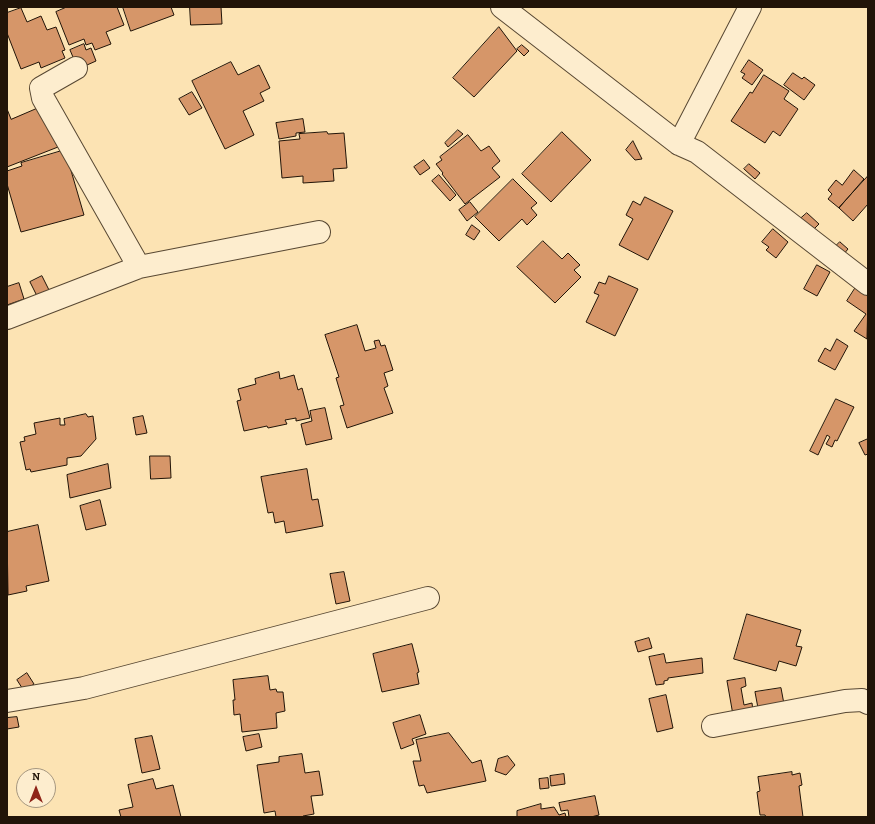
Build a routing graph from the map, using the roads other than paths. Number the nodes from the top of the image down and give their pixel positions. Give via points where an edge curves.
1 (502, 7) edge
2 (750, 7) edge
3 (76, 68) dead end
4 (679, 144) junction
5 (319, 232) dead end
6 (139, 267) junction
7 (868, 284) edge
8 (7, 318) edge
9 (428, 598) dead end
10 (7, 701) edge
11 (868, 703) edge
12 (713, 726) dead end

1 - 4 street
2 - 4 street
3 - 6 street via 41,88 43,98
4 - 7 street via 697,152
5 - 6 street
6 - 8 street
9 - 10 street via 84,688
11 - 12 street via 862,700 845,701

